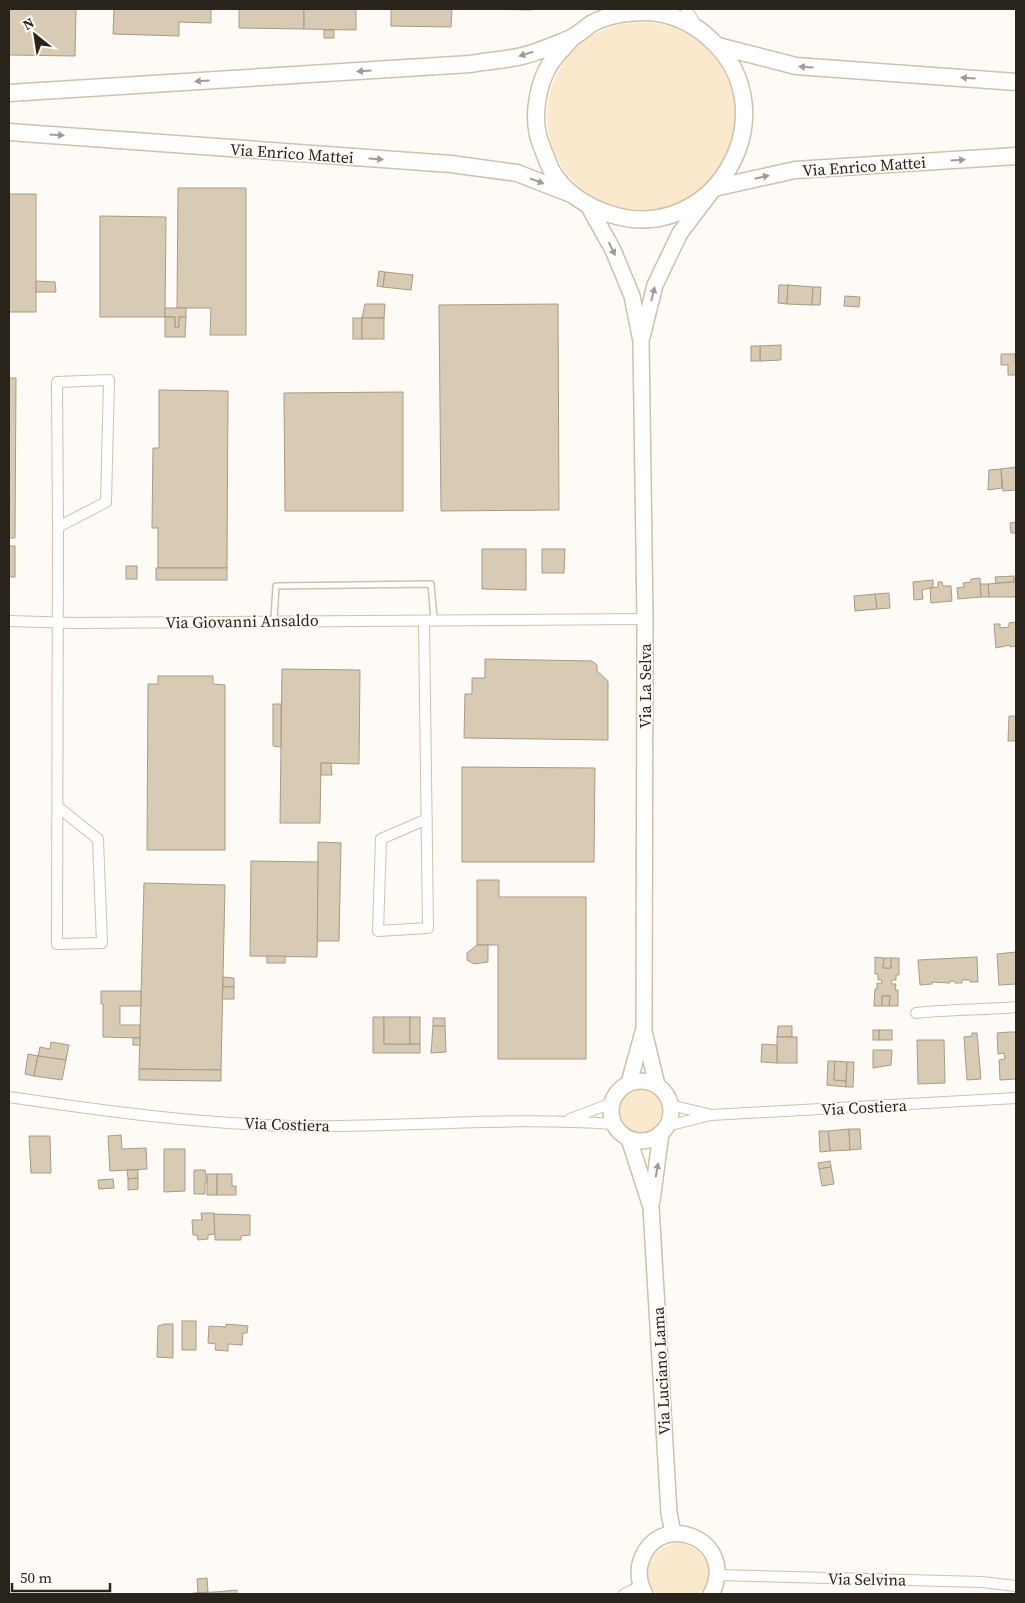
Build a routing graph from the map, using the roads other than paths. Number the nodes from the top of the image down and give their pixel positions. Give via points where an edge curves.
1 (601, 9) edge
2 (686, 9) edge
3 (593, 23) junction
4 (701, 31) junction
5 (572, 38) junction
6 (718, 46) junction
7 (1016, 82) edge
8 (9, 94) edge
9 (9, 132) edge
10 (1016, 156) edge
11 (712, 191) junction
12 (571, 194) junction
13 (589, 207) junction
14 (641, 341) junction
15 (58, 527) junction
16 (645, 619) junction
17 (274, 620) junction
18 (429, 620) junction
19 (9, 621) edge
20 (59, 623) junction
21 (58, 807) junction
22 (427, 819) junction
23 (1016, 1007) edge
24 (916, 1013) dead end
25 (644, 1031) junction
26 (630, 1083) junction
27 (657, 1085) junction
28 (9, 1097) edge
29 (1016, 1098) edge
30 (612, 1103) junction
31 (670, 1105) junction
32 (711, 1115) junction
33 (566, 1120) junction
34 (613, 1124) junction
35 (664, 1130) junction
36 (629, 1139) junction
37 (651, 1208) junction
38 (673, 1533) junction
39 (718, 1575) junction
40 (1016, 1586) edge
41 (643, 1590) edge
42 (624, 1594) edge
43 (711, 1594) edge

1 - 3 street
2 - 4 street
3 - 4 main road via 620,14 648,12 676,18
3 - 5 main road
4 - 6 main road
5 -> 8 main road via 522,56 470,64
5 - 12 main road via 549,65 538,98 538,134 549,167
7 -> 6 main road via 796,66
6 - 11 main road via 736,73 744,105 743,138 731,168
9 -> 12 main road, Via Enrico Mattei via 451,164 517,173
11 -> 10 main road, Via Enrico Mattei via 795,170
11 - 13 main road via 683,211 651,220 619,218
14 -> 11 street, Via La Selva via 655,285 680,233
12 - 13 main road
13 -> 14 street, Via La Selva via 613,250 632,296
14 - 16 street, Via La Selva
15 - 15 street via 106,502 109,380 58,382
15 - 20 street
16 - 18 street, Via Giovanni Ansaldo
16 - 25 street, Via La Selva
17 - 18 street, Via Giovanni Ansaldo
17 - 18 lane via 276,586 431,584
17 - 20 street, Via Giovanni Ansaldo
18 - 22 street
19 - 20 street, Via Giovanni Ansaldo
20 - 21 street
21 - 21 street via 98,839 102,943 57,944
22 - 22 street via 428,928 378,931 381,839
23 - 24 street
25 - 26 street, Via La Selva
25 - 27 street, Via La Selva
26 - 27 street
26 - 30 street via 615,1095
27 - 31 street
28 - 33 street, Via Costiera via 133,1115 295,1126
29 - 32 street, Via Costiera
30 - 33 street, Via Costiera
30 - 34 street
31 - 32 street, Via Costiera
31 - 35 street
32 - 35 street, Via Costiera
33 - 34 street, Via Costiera
34 - 36 street
35 - 36 street via 646,1141
37 -> 35 street, Via Luciano Lama
36 - 37 street, Via Luciano Lama
37 - 38 street, Via Luciano Lama
38 - 39 street via 696,1537 705,1544 713,1553
38 - 41 street via 657,1540 644,1552 639,1575
39 - 40 street, Via Selvina via 982,1582
39 - 43 street
41 - 42 street

